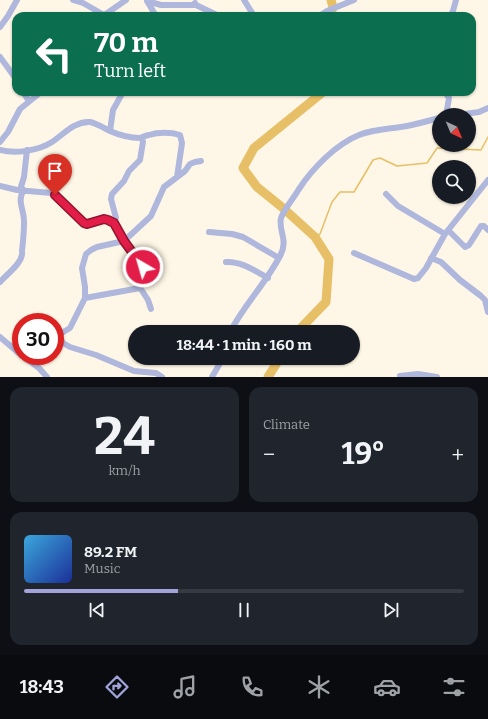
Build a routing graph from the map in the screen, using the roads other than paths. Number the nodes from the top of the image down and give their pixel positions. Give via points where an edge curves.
1 (17, 0) edge
2 (73, 0) edge
3 (126, 0) edge
4 (244, 0) edge
5 (456, 0) edge
6 (147, 1) edge
7 (351, 1) edge
8 (194, 2) edge
9 (97, 12) edge
10 (109, 12) edge
11 (154, 12) edge
12 (212, 12) edge
13 (252, 12) edge
14 (326, 12) edge
15 (452, 12) edge
16 (0, 27) edge
17 (0, 57) edge
18 (12, 74) edge
19 (26, 96) edge
20 (35, 96) edge
21 (121, 96) edge
22 (448, 96) edge
23 (29, 100) junction
24 (447, 108) edge
25 (488, 108) edge
26 (476, 112) edge
27 (432, 120) edge
28 (110, 131) junction
29 (142, 138) junction
30 (0, 142) edge
31 (0, 150) edge
32 (27, 150) junction
33 (201, 161) dead end
34 (177, 177) junction
35 (488, 180) edge
36 (0, 186) edge
37 (22, 190) junction
38 (386, 194) dead end
39 (114, 223) junction
40 (488, 230) edge
41 (209, 232) dead end
42 (446, 232) junction
43 (124, 241) junction
44 (354, 253) dead end
45 (279, 258) junction
46 (431, 258) junction
47 (226, 262) dead end
48 (268, 278) junction
49 (0, 282) edge
50 (140, 288) junction
51 (85, 298) junction
52 (151, 309) dead end
53 (488, 312) edge
54 (234, 325) edge
55 (64, 332) edge
56 (0, 337) edge
57 (64, 344) edge
58 (12, 347) edge
59 (35, 365) edge
60 (219, 365) edge
61 (400, 376) dead end
62 (47, 377) edge
63 (162, 377) edge
64 (212, 377) edge
65 (437, 377) edge

1 - 16 street
2 - 9 street
3 - 10 street
4 - 13 street
5 - 15 street
6 - 8 street via 161,5
6 - 11 street
7 - 14 street
8 - 12 street
17 - 18 street
19 - 23 street
20 - 23 street
21 - 28 street via 113,110
22 - 24 street
23 - 30 street via 20,109
25 - 26 street
27 - 45 street via 367,132 341,145 318,165 281,217 284,248
28 - 29 street
28 - 32 street via 90,122 84,123 73,126 42,147
29 - 34 street via 169,133 180,136 182,143
29 - 39 street via 140,160 112,194 116,218
31 - 32 street
32 - 37 street
33 - 34 street via 190,164
34 - 43 street via 164,187 151,216
35 - 42 street
36 - 37 street
37 - 39 street via 55,195 84,223 104,219
37 - 49 street via 22,255 20,261
38 - 42 street via 398,206
39 - 43 street
40 - 42 street via 481,226 466,247
41 - 45 street via 243,237
42 - 46 street
43 - 50 street via 143,266
43 - 51 street via 96,247 86,254 82,268
44 - 46 street via 414,279 420,276
45 - 48 street
46 - 53 street via 441,262 481,296 485,300
47 - 48 street via 242,264
48 - 54 street
50 - 51 street
50 - 52 street
51 - 55 street via 70,328
56 - 58 street
57 - 63 street via 134,371
59 - 62 street
60 - 64 street
61 - 65 street via 418,374

